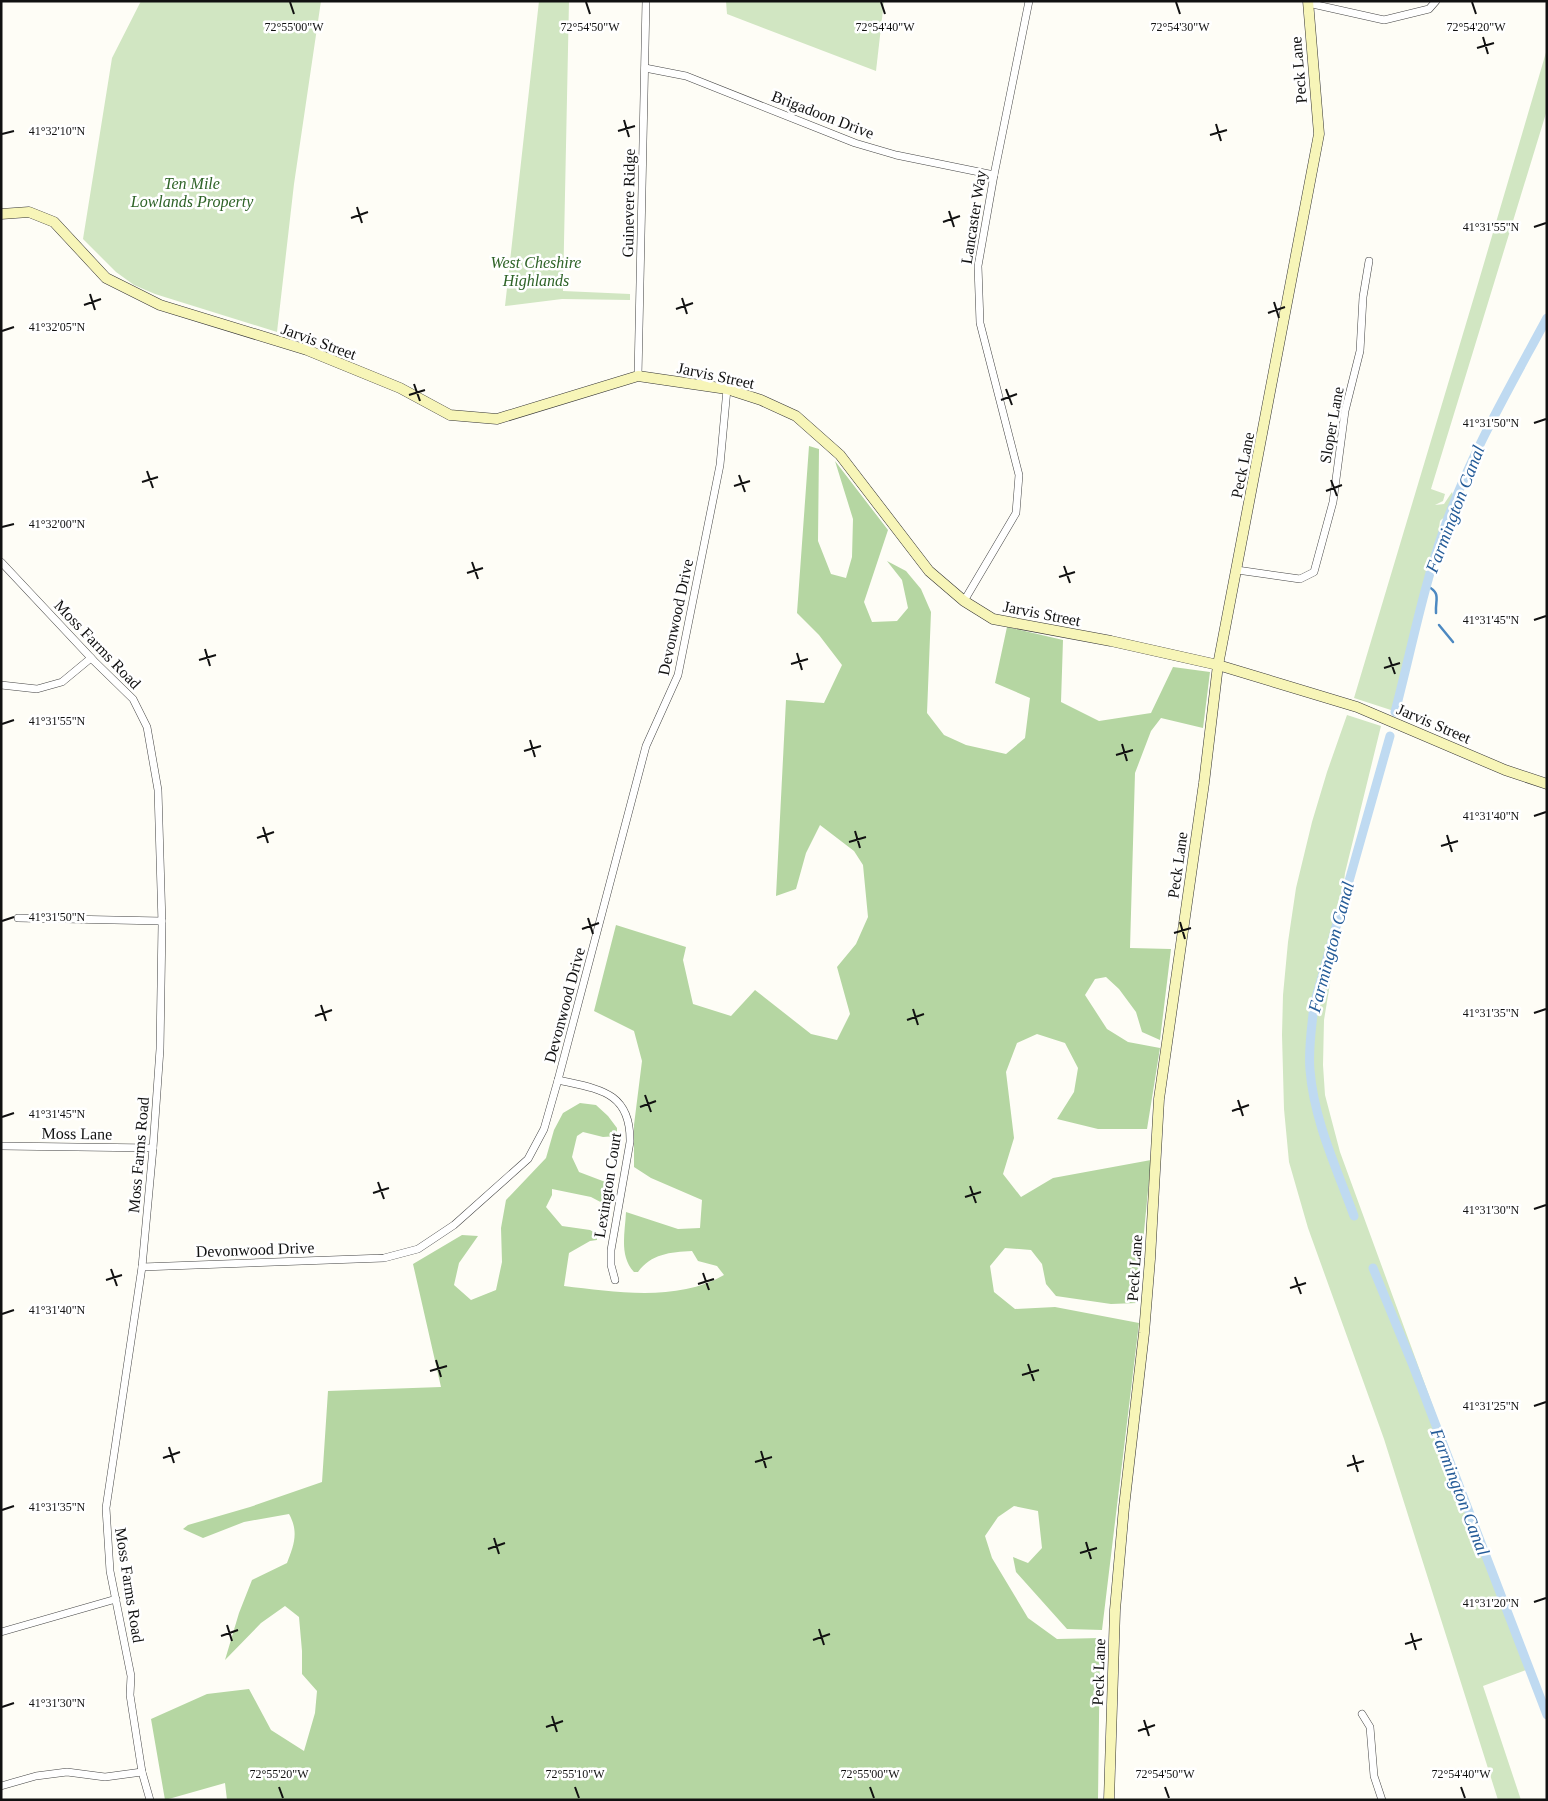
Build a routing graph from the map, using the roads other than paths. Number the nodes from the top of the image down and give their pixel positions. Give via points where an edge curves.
1 (646, 1) edge
2 (1029, 1) edge
3 (1436, 1) edge
4 (1308, 2) edge
5 (645, 68) junction
6 (994, 175) junction
7 (1, 214) edge
8 (1368, 261) dead end
9 (638, 376) junction
10 (727, 389) junction
11 (1, 562) edge
12 (1237, 570) junction
13 (964, 601) junction
14 (92, 658) junction
15 (1218, 665) junction
16 (1, 685) edge
17 (1547, 784) edge
18 (18, 918) dead end
19 (162, 921) junction
20 (558, 1080) junction
21 (1, 1146) edge
22 (153, 1148) junction
23 (142, 1267) junction
24 (615, 1280) dead end
25 (116, 1599) junction
26 (1, 1632) edge
27 (1362, 1714) dead end
28 (142, 1772) junction
29 (1, 1786) edge
30 (150, 1800) edge
31 (1109, 1800) edge
32 (1382, 1800) edge

1 - 5 street, Guinevere Ridge
2 - 6 street, Lancaster Way
3 - 4 street via 1429,9 1384,20
4 - 12 street, Peck Lane via 1319,134
5 - 6 street, Brigadoon Drive via 686,76 855,143
5 - 9 street, Guinevere Ridge
6 - 13 street, Lancaster Way via 978,266 980,323 1019,476 1016,513
7 - 9 street, Jarvis Street via 29,212 54,222 106,278 160,305 307,350 400,388 450,415 497,419
8 - 12 street, Sloper Lane via 1360,351 1345,411 1333,502 1314,572 1300,579
9 - 10 street, Jarvis Street
10 - 13 street, Jarvis Street via 796,416 840,455 929,571
10 - 20 street, Devonwood Drive via 720,465 678,675 646,746
11 - 14 street, Moss Farms Road
12 - 15 street, Peck Lane
13 - 15 street, Jarvis Street via 993,619
14 - 16 street via 62,682 37,689
14 - 19 street, Moss Farms Road via 133,699 147,727 158,790
15 - 17 street, Jarvis Street via 1357,707 1505,770
15 - 31 street, Peck Lane via 1159,1099 1141,1366 1115,1610
18 - 19 street
19 - 22 street, Moss Farms Road via 160,1049
20 - 23 street, Devonwood Drive via 544,1129 528,1159 454,1225 418,1249 384,1258
20 - 24 street, Lexington Court via 601,1090 610,1095 627,1115 630,1142 611,1250
21 - 22 street, Moss Lane
22 - 23 street, Moss Farms Road
23 - 25 street, Moss Farms Road via 106,1508 108,1552
25 - 26 street
25 - 28 street, Moss Farms Road via 132,1676 130,1694
27 - 32 street via 1370,1727 1374,1776
28 - 29 street via 105,1778 67,1772 36,1776
28 - 30 street, Moss Farms Road

